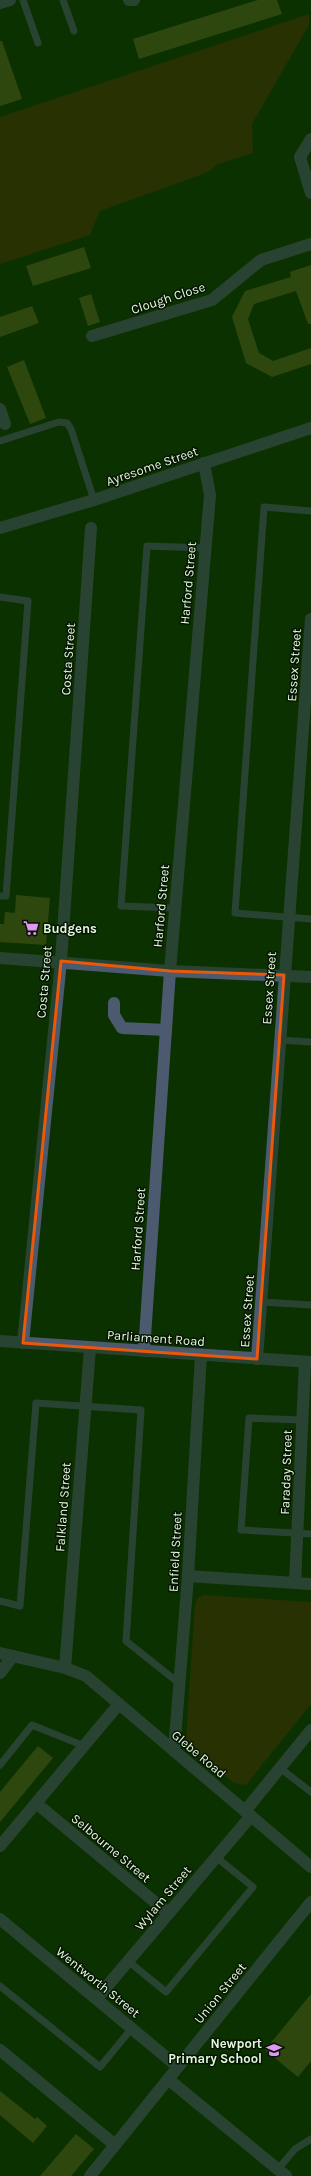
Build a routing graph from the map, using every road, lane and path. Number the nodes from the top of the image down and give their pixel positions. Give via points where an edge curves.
1 (10, 0) edge
2 (23, 0) edge
3 (64, 0) edge
4 (129, 0) edge
5 (134, 0) edge
6 (0, 3) edge
7 (74, 31) dead end
8 (38, 43) dead end
9 (311, 139) edge
10 (311, 193) edge
11 (311, 244) edge
12 (92, 336) dead end
13 (0, 409) edge
14 (5, 424) dead end
15 (311, 428) edge
16 (0, 441) edge
17 (204, 464) junction
18 (94, 500) junction
19 (311, 511) edge
20 (0, 528) edge
21 (91, 528) dead end
22 (205, 548) junction
23 (0, 597) edge
24 (311, 619) edge
25 (0, 896) edge
26 (175, 908) junction
27 (289, 918) junction
28 (311, 920) edge
29 (0, 958) edge
30 (61, 961) junction
31 (170, 971) junction
32 (284, 975) junction
33 (311, 977) edge
34 (114, 1003) dead end
35 (166, 1030) junction
36 (280, 1040) junction
37 (311, 1042) edge
38 (261, 1302) junction
39 (311, 1304) edge
40 (0, 1341) edge
41 (23, 1343) junction
42 (90, 1348) junction
43 (144, 1351) junction
44 (201, 1355) junction
45 (257, 1359) junction
46 (308, 1362) edge
47 (85, 1405) junction
48 (302, 1420) junction
49 (297, 1533) junction
50 (311, 1534) edge
51 (188, 1576) junction
52 (295, 1583) junction
53 (311, 1584) edge
54 (0, 1601) edge
55 (0, 1653) edge
56 (14, 1656) junction
57 (65, 1668) junction
58 (0, 1673) edge
59 (180, 1684) junction
60 (119, 1704) junction
61 (311, 1730) edge
62 (84, 1746) junction
63 (174, 1751) junction
64 (0, 1764) edge
65 (280, 1768) junction
66 (311, 1792) edge
67 (36, 1803) junction
68 (248, 1814) junction
69 (0, 1846) edge
70 (216, 1857) junction
71 (311, 1867) edge
72 (311, 1902) edge
73 (168, 1913) junction
74 (4, 1923) edge
75 (128, 1961) junction
76 (0, 1986) edge
77 (97, 1998) junction
78 (132, 2028) junction
79 (0, 2050) edge
80 (178, 2067) junction
81 (168, 2079) junction
82 (311, 2139) edge
83 (115, 2145) junction
84 (282, 2173) edge
85 (90, 2176) edge

1 - 6 street
2 - 8 lane
3 - 7 lane
4 - 5 street
9 - 10 street via 300,157
11 - 12 street, Clough Close via 261,260 212,300
13 - 14 street
15 - 17 street, Ayresome Street
16 - 18 lane via 59,422 67,423
17 - 18 street, Ayresome Street
17 - 22 street, Harford Street via 210,495
18 - 20 street, Ayresome Street
19 - 27 lane via 264,507 234,913
21 - 30 street, Costa Street
22 - 26 street, Harford Street
22 - 26 lane via 147,546 121,906
23 - 25 lane via 28,601 6,896
24 - 27 street, Essex Street
26 - 31 street, Harford Street
27 - 28 lane
27 - 32 street, Essex Street
29 - 30 street
30 - 31 street
30 - 41 street, Costa Street
31 - 32 street
31 - 35 street, Harford Street
32 - 33 street
32 - 36 street, Essex Street
34 - 35 street via 114,1015 122,1028
35 - 43 street, Harford Street
36 - 37 lane
36 - 38 street, Essex Street
38 - 39 lane
38 - 45 street, Essex Street
40 - 41 street, Parliament Road
41 - 42 street, Parliament Road
42 - 43 street, Parliament Road
42 - 47 street, Falkland Street
43 - 44 street, Parliament Road
44 - 45 street, Parliament Road
44 - 51 street, Enfield Street
45 - 46 street, Parliament Road
46 - 48 street, Faraday Street
47 - 54 lane via 36,1403 20,1606
47 - 57 street, Falkland Street
47 - 59 lane via 142,1410 126,1641
48 - 49 street, Faraday Street
48 - 49 lane via 249,1418 241,1530
49 - 50 lane
49 - 52 street, Faraday Street
51 - 52 street
51 - 59 street, Enfield Street
52 - 53 street
55 - 56 street, Glebe Road
56 - 57 street, Glebe Road
56 - 58 street
57 - 60 street, Glebe Road via 86,1676
59 - 63 street, Enfield Street
60 - 62 street
60 - 63 street, Glebe Road
61 - 65 street, Wylam Street
62 - 64 lane via 32,1725
62 - 67 street
63 - 68 street, Glebe Road
65 - 66 lane
65 - 68 street, Wylam Street
67 - 69 street
67 - 73 street, Selbourne Street
68 - 70 street, Wylam Street
68 - 71 street, Glebe Road
70 - 73 street, Wylam Street
70 - 75 lane via 253,1887 166,1992
72 - 80 street, Union Street
73 - 75 street, Wylam Street
74 - 77 street, Wentworth Street
75 - 77 street, Wylam Street
76 - 78 lane via 100,2067
77 - 78 street, Wentworth Street
78 - 80 street, Wentworth Street
79 - 83 street
80 - 81 street, Union Street
81 - 83 street, Union Street
81 - 84 street
82 - 84 lane via 295,2149
83 - 85 street, Union Street

